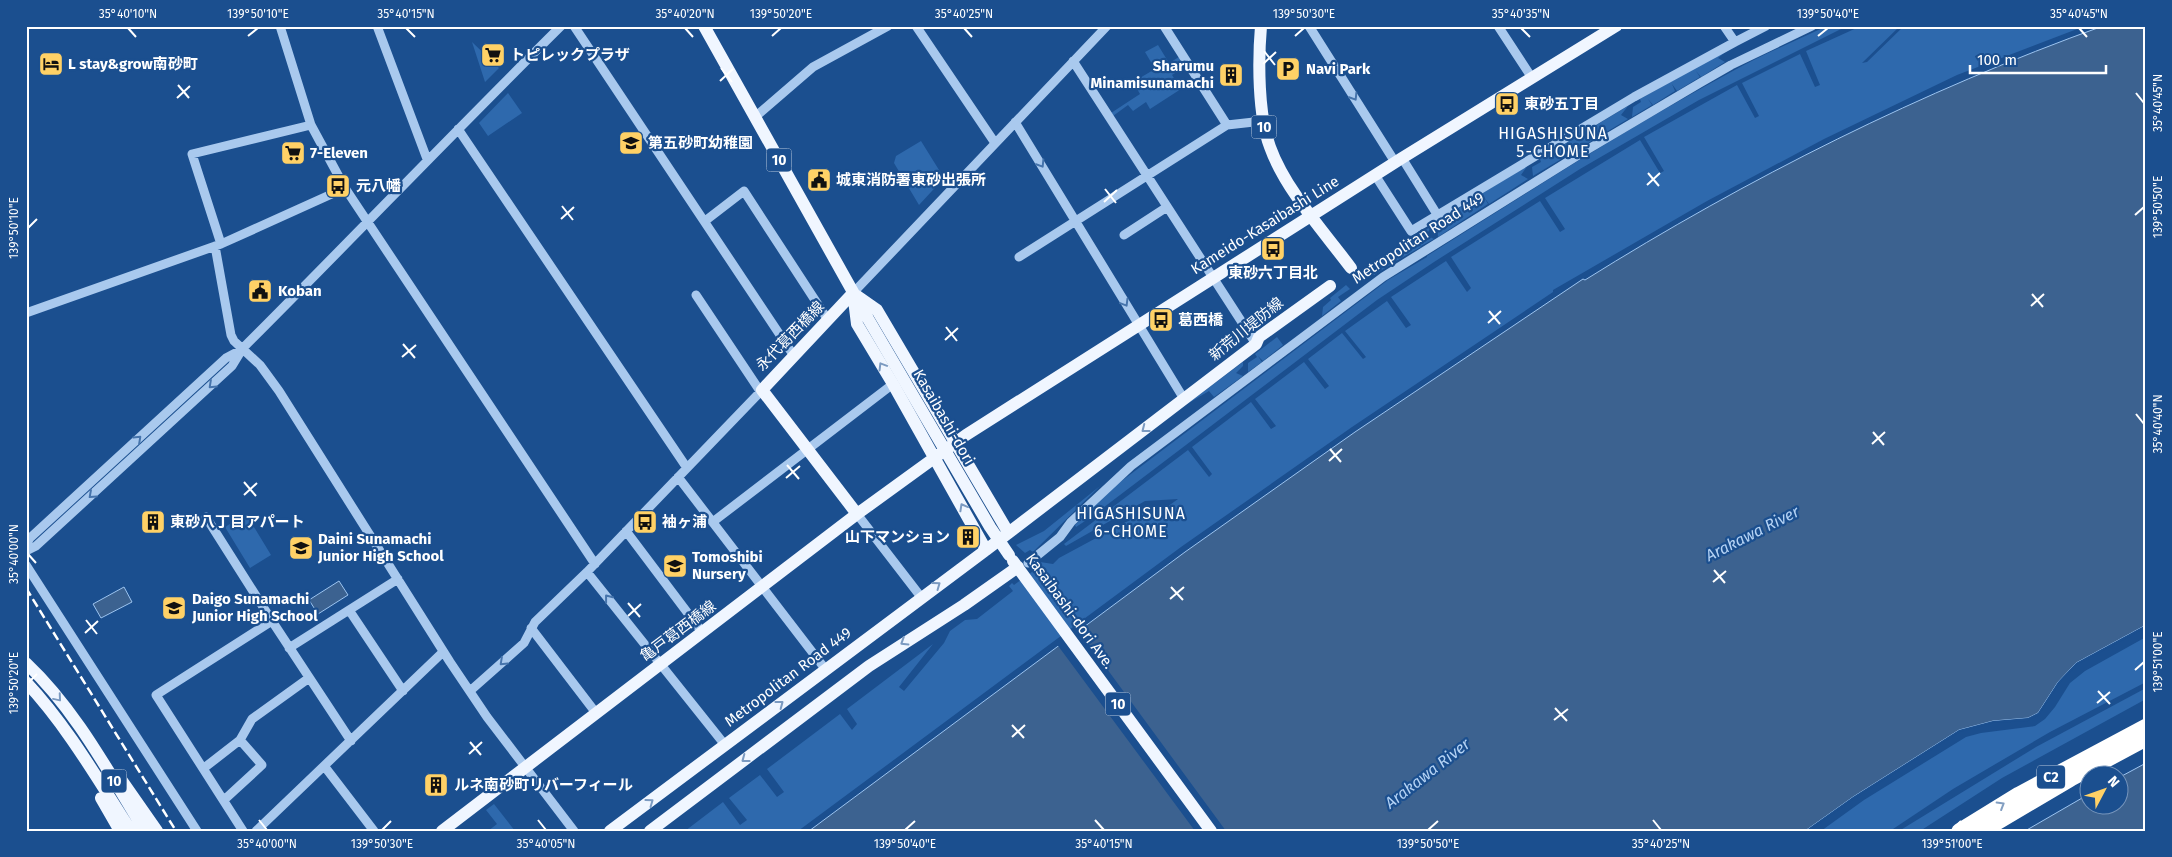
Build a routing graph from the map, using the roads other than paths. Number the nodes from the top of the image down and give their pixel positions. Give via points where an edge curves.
1 (280, 26) edge
2 (377, 26) edge
3 (561, 26) edge
4 (574, 26) edge
5 (704, 26) edge
6 (888, 26) edge
7 (916, 26) edge
8 (1107, 26) edge
9 (1164, 26) edge
10 (1261, 26) edge
11 (1309, 26) edge
12 (1498, 26) edge
13 (1616, 26) edge
14 (1724, 26) edge
15 (1766, 26) edge
16 (1812, 26) edge
17 (1735, 42) junction
18 (1073, 61) junction
19 (1532, 78) junction
20 (755, 117) junction
21 (1263, 121) junction
22 (1015, 122) junction
23 (311, 124) junction
24 (1227, 126) junction
25 (458, 129) junction
26 (995, 143) junction
27 (427, 159) junction
28 (1398, 160) junction
29 (1375, 175) junction
30 (1147, 176) junction
31 (345, 188) junction
32 (1167, 207) junction
33 (1312, 215) junction
34 (1438, 216) junction
35 (1076, 221) junction
36 (705, 222) junction
37 (367, 224) junction
38 (1124, 235) dead end
39 (218, 245) junction
40 (1019, 257) dead end
41 (1351, 268) dead end
42 (1213, 278) junction
43 (1330, 286) dead end
44 (853, 294) junction
45 (696, 295) dead end
46 (26, 313) edge
47 (828, 320) junction
48 (1138, 324) junction
49 (1256, 344) junction
50 (243, 348) junction
51 (794, 356) junction
52 (893, 384) junction
53 (761, 390) junction
54 (1184, 399) junction
55 (956, 442) junction
56 (808, 450) junction
57 (934, 458) junction
58 (686, 468) junction
59 (678, 477) junction
60 (857, 514) junction
61 (206, 516) dead end
62 (714, 521) junction
63 (626, 531) junction
64 (1008, 532) junction
65 (26, 544) edge
66 (986, 550) junction
67 (26, 551) edge
68 (1009, 555) joint
69 (595, 564) junction
70 (26, 565) edge
71 (1024, 569) junction
72 (587, 572) junction
73 (398, 579) junction
74 (762, 587) junction
75 (921, 597) junction
76 (349, 610) junction
77 (272, 622) junction
78 (531, 628) junction
79 (702, 632) junction
80 (289, 648) junction
81 (443, 652) junction
82 (26, 663) edge
83 (660, 664) junction
84 (826, 670) junction
85 (309, 678) junction
86 (26, 682) edge
87 (403, 691) junction
88 (470, 692) junction
89 (596, 713) junction
90 (2146, 726) edge
91 (85, 735) junction
92 (240, 740) junction
93 (2146, 740) edge
94 (351, 741) junction
95 (725, 745) junction
96 (77, 748) junction
97 (324, 767) junction
98 (525, 767) junction
99 (204, 768) junction
100 (224, 800) junction
101 (139, 830) edge
102 (120, 831) edge
103 (157, 831) edge
104 (197, 831) edge
105 (243, 831) edge
106 (256, 831) edge
107 (374, 831) edge
108 (442, 831) edge
109 (574, 831) edge
110 (610, 831) edge
111 (650, 831) edge
112 (1211, 831) edge
113 (1959, 831) edge
114 (1983, 831) edge

1 - 23 street
2 - 27 street
3 - 25 street
4 - 36 street
5 - 20 main road, 10
6 - 20 street via 813,67
7 - 26 street
8 - 18 street
9 - 24 street
10 - 21 main road, 10
11 -> 28 street
12 - 19 street
13 - 19 main road, Kameido-Kasaibashi Line
14 - 17 street
15 - 17 street
16 - 71 street, Metropolitan Road 449 via 1700,83 1382,276 1132,466
17 - 34 street via 1634,97
18 - 22 street
18 - 30 street
19 - 28 main road, Kameido-Kasaibashi Line
20 - 44 main road, 10
21 - 24 street
21 - 33 main road, 10 via 1276,162
22 - 26 street
22 -> 35 street
23 - 31 street
23 - 39 street via 192,154
24 - 30 street
25 - 27 street
25 - 58 street
26 - 44 street
27 - 37 street
28 - 29 main road, Kameido-Kasaibashi Line
28 - 34 street
29 - 33 main road, Kameido-Kasaibashi Line
29 - 34 street via 1411,231
30 - 32 street
30 - 35 street
31 - 37 street
31 - 39 street
32 - 38 street
32 - 42 street
33 - 41 main road, 10
33 - 42 main road, Kameido-Kasaibashi Line
35 - 40 street
35 -> 48 street
36 - 47 street via 744,191
36 - 51 street
37 - 50 street
37 - 69 street
39 - 46 street
39 - 50 street via 228,328 234,341
42 - 48 main road, Kameido-Kasaibashi Line
42 - 49 street
43 - 49 main road, 新荒川堤防線 via 1259,337
44 - 47 main road, 永代葛西橋線
52 -> 44 main road, 10 via 857,324
44 - 55 main road, 10 via 877,310
44 - 68 main road, Kasaibashi-dori / 10, bridge
45 - 53 street
47 - 51 main road, 永代葛西橋線
48 - 54 street
48 - 55 main road, Kameido-Kasaibashi Line
49 - 54 main road, 新荒川堤防線
65 -> 50 street via 226,358
50 -> 67 street via 232,366 36,546
50 - 73 street via 280,392
51 - 53 main road, 永代葛西橋線
52 - 56 street
52 - 57 main road, 10
53 - 56 main road, 永代葛西橋線
53 - 58 street
54 -> 64 main road
55 - 57 main road, Kameido-Kasaibashi Line
55 - 64 main road, 10
56 - 60 main road, 永代葛西橋線
56 - 62 street
57 - 60 main road, 亀戸葛西橋線
66 -> 57 main road, 10
58 - 59 street
59 - 62 street
59 - 63 street
60 - 74 main road, 亀戸葛西橋線
60 - 75 street
61 - 77 street
62 - 74 street
63 - 69 street
63 - 79 street
64 - 66 main road
75 -> 66 main road, Metropolitan Road 449
68 - 71 main road, Kasaibashi-dori Ave. / 10
69 - 72 street
70 - 104 street
71 -> 111 main road, Metropolitan Road 449 via 868,666
71 - 112 main road, Kasaibashi-dori Ave. / 10
72 - 78 street
83 -> 72 street
73 - 76 street
73 - 81 street
74 - 79 main road, 亀戸葛西橋線
74 - 84 street
75 - 84 main road, Metropolitan Road 449
76 - 80 street
76 - 87 street
77 - 80 street
77 - 99 street via 156,695
78 -> 88 street via 524,642
78 - 89 street
79 - 83 main road, 亀戸葛西橋線
80 - 85 street
81 - 87 street
81 - 88 street
82 -> 91 main road, 10 via 62,702
83 - 89 main road, 亀戸葛西橋線
83 - 95 street
95 -> 84 main road, Metropolitan Road 449
85 - 92 street via 252,719
85 - 94 street
86 - 96 main road, 10
87 - 94 street
88 - 98 street
89 - 98 main road, 亀戸葛西橋線
113 -> 90 highway, C2 via 2019,794
91 - 101 main road, 10
91 - 103 main road
92 - 99 street
92 - 100 street via 262,764
93 - 114 highway, C2 via 2071,779
94 - 97 street
110 -> 95 main road, Metropolitan Road 449
96 - 101 main road, 10
96 - 102 main road
97 - 106 street
97 - 107 street
98 - 108 main road, 亀戸葛西橋線
98 - 109 street
99 - 100 street
100 - 105 street

